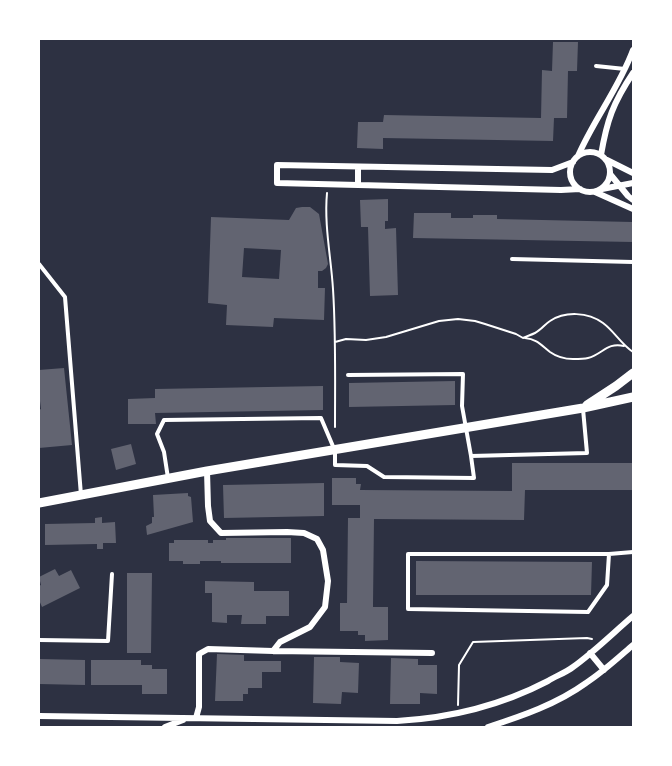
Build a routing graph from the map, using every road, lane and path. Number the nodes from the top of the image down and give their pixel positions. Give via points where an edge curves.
1 (633, 50) edge
2 (596, 66) dead end
3 (626, 69) junction
4 (633, 73) edge
5 (601, 155) junction
6 (575, 159) junction
7 (606, 160) junction
8 (358, 167) junction
9 (633, 173) edge
10 (610, 174) junction
11 (633, 183) edge
12 (328, 184) junction
13 (358, 184) junction
14 (620, 186) junction
15 (580, 189) junction
16 (598, 190) junction
17 (633, 200) edge
18 (633, 209) edge
19 (513, 259) dead end
20 (633, 262) edge
21 (39, 264) edge
22 (523, 338) junction
23 (335, 342) junction
24 (624, 346) junction
25 (633, 352) edge
26 (633, 373) edge
27 (348, 375) dead end
28 (633, 397) edge
29 (583, 408) junction
30 (466, 429) junction
31 (335, 451) junction
32 (471, 456) junction
33 (207, 471) junction
34 (168, 479) junction
35 (81, 495) junction
36 (39, 503) edge
37 (633, 552) edge
38 (609, 554) junction
39 (112, 574) dead end
40 (633, 616) edge
41 (39, 640) edge
42 (603, 642) junction
43 (633, 645) edge
44 (273, 651) junction
45 (432, 653) dead end
46 (590, 653) junction
47 (604, 670) junction
48 (458, 714) junction
49 (39, 716) edge
50 (196, 718) junction
51 (397, 724) edge
52 (165, 727) edge
53 (488, 727) edge

1 - 3 street
2 - 3 lane
3 - 6 street
4 - 5 street via 610,114
5 - 6 street via 589,152
5 - 7 street
6 - 8 street via 552,170
6 - 15 street via 571,177
7 - 9 street
7 - 10 street
8 - 12 street via 277,165 277,183
8 - 13 street
10 - 14 street
10 - 16 street via 608,182
11 - 14 street
12 - 13 street
12 - 23 path via 325,213
13 - 15 street
14 - 16 street
14 - 17 street
15 - 16 street
16 - 18 street
19 - 20 lane
21 - 35 lane via 65,297
22 - 23 path via 458,319 386,337
22 - 24 path via 537,342 552,354 576,359 588,358 610,346
22 - 24 path via 551,320 582,315 604,324
23 - 31 path
24 - 25 path
26 - 29 street
27 - 30 lane via 463,374
28 - 29 street
29 - 30 street
29 - 32 lane via 587,453
30 - 31 street
30 - 32 lane
31 - 32 lane via 335,465 367,466 384,477 474,478
31 - 33 street
31 - 34 lane via 321,418 164,420 157,434
33 - 34 street
33 - 44 street via 210,521 221,533 304,533 317,539 323,550 328,581 325,607 310,627 280,642
34 - 35 street
35 - 36 street
37 - 38 lane
38 - 38 lane via 408,554 408,609 588,612 607,585
39 - 41 lane via 108,641
40 - 42 street
42 - 46 street
42 - 48 path via 587,638 473,642 459,665
43 - 47 street
44 - 45 street
44 - 50 street via 207,649 199,654
46 - 47 street
46 - 48 street via 538,687
47 - 53 street via 565,696
48 - 51 street
49 - 50 street
50 - 51 street
50 - 52 street

